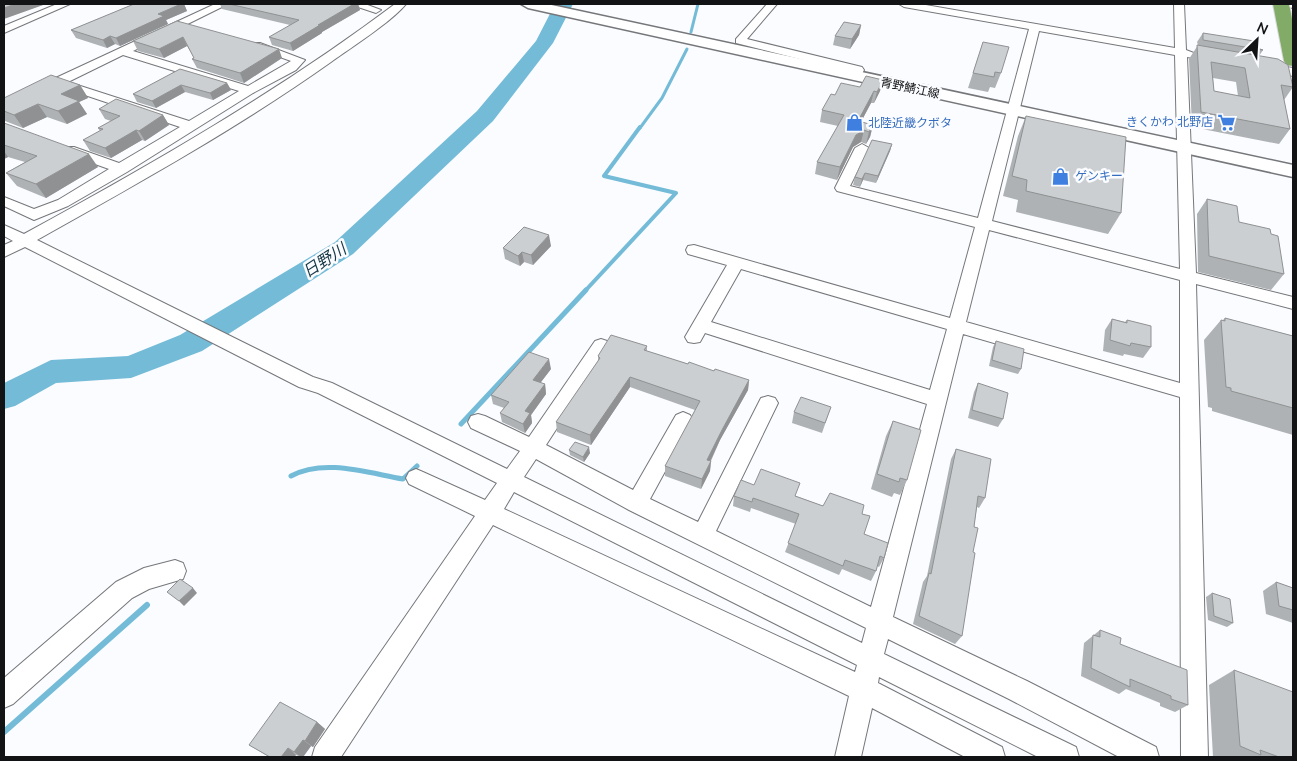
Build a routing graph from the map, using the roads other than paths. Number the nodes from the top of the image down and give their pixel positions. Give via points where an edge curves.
1 (65, 4) edge
2 (223, 4) edge
3 (354, 4) edge
4 (401, 4) edge
5 (528, 4) edge
6 (772, 4) edge
7 (904, 4) edge
8 (1179, 4) edge
9 (1281, 4) edge
10 (1287, 4) edge
11 (1293, 5) edge
12 (188, 6) dead end
13 (380, 7) edge
14 (206, 11) junction
15 (363, 19) dead end
16 (180, 24) junction
17 (1035, 27) junction
18 (198, 29) edge
19 (4, 30) edge
20 (244, 42) edge
21 (121, 51) junction
22 (1181, 52) junction
23 (1209, 57) edge
24 (1293, 61) edge
25 (1256, 66) edge
26 (1293, 72) edge
27 (855, 76) junction
28 (298, 80) junction
29 (57, 81) junction
30 (249, 90) junction
31 (4, 107) edge
32 (1014, 111) junction
33 (191, 126) junction
34 (58, 146) edge
35 (862, 148) dead end
36 (1183, 148) junction
37 (142, 156) junction
38 (122, 169) junction
39 (1293, 171) edge
40 (4, 201) edge
41 (985, 224) junction
42 (4, 230) edge
43 (26, 243) junction
44 (694, 250) dead end
45 (4, 252) edge
46 (737, 262) junction
47 (1188, 276) junction
48 (1293, 303) edge
49 (958, 326) junction
50 (601, 346) dead end
51 (1190, 393) junction
52 (938, 400) junction
53 (768, 403) dead end
54 (683, 420) dead end
55 (478, 422) dead end
56 (532, 448) junction
57 (416, 478) dead end
58 (511, 480) junction
59 (637, 503) junction
60 (489, 514) junction
61 (703, 534) junction
62 (175, 571) dead end
63 (880, 624) junction
64 (872, 660) junction
65 (864, 690) junction
66 (4, 695) edge
67 (326, 757) edge
68 (848, 757) edge
69 (992, 757) edge
70 (1066, 757) edge
71 (1146, 757) edge
72 (1196, 757) edge

1 - 19 street
2 - 14 street
3 - 13 street
4 - 28 street
5 - 27 main road, 青野鯖江線
6 - 27 street via 740,41 858,70
7 - 17 street
8 - 22 street
9 - 24 highway
10 - 11 street
12 - 14 street
13 - 15 street
14 - 16 street
16 - 18 street
16 - 21 street
17 - 22 street
17 - 32 street
20 - 30 street via 299,60
21 - 29 street
21 - 30 street
22 - 23 street
22 - 36 street
25 - 26 street
27 - 32 main road, 青野鯖江線
28 - 37 street via 278,87 156,155
28 - 43 street via 244,116
29 - 31 street
29 - 33 street
30 - 33 street
32 - 36 main road, 青野鯖江線
32 - 41 street
33 - 37 street
34 - 38 street
35 - 41 street via 842,188
36 - 39 main road, 青野鯖江線
36 - 47 street
37 - 38 street
38 - 40 street via 63,203 34,215
41 - 47 street
41 - 49 street
42 - 43 street
43 - 45 street
43 - 58 street
44 - 46 street
46 - 49 street
46 - 52 street via 697,331
47 - 48 street
47 - 51 street
49 - 51 street
49 - 52 street
50 - 56 street
51 - 72 street
52 - 63 street
53 - 61 street
54 - 59 street
55 - 56 street
56 - 58 street
56 - 59 street
57 - 60 street
58 - 60 street
58 - 64 street
59 - 61 street
60 - 65 street
60 - 67 street
61 - 63 street
62 - 66 street via 144,579 124,590
63 - 64 street
63 - 71 street via 1018,690
64 - 65 street
64 - 70 street
65 - 68 street
65 - 69 street

